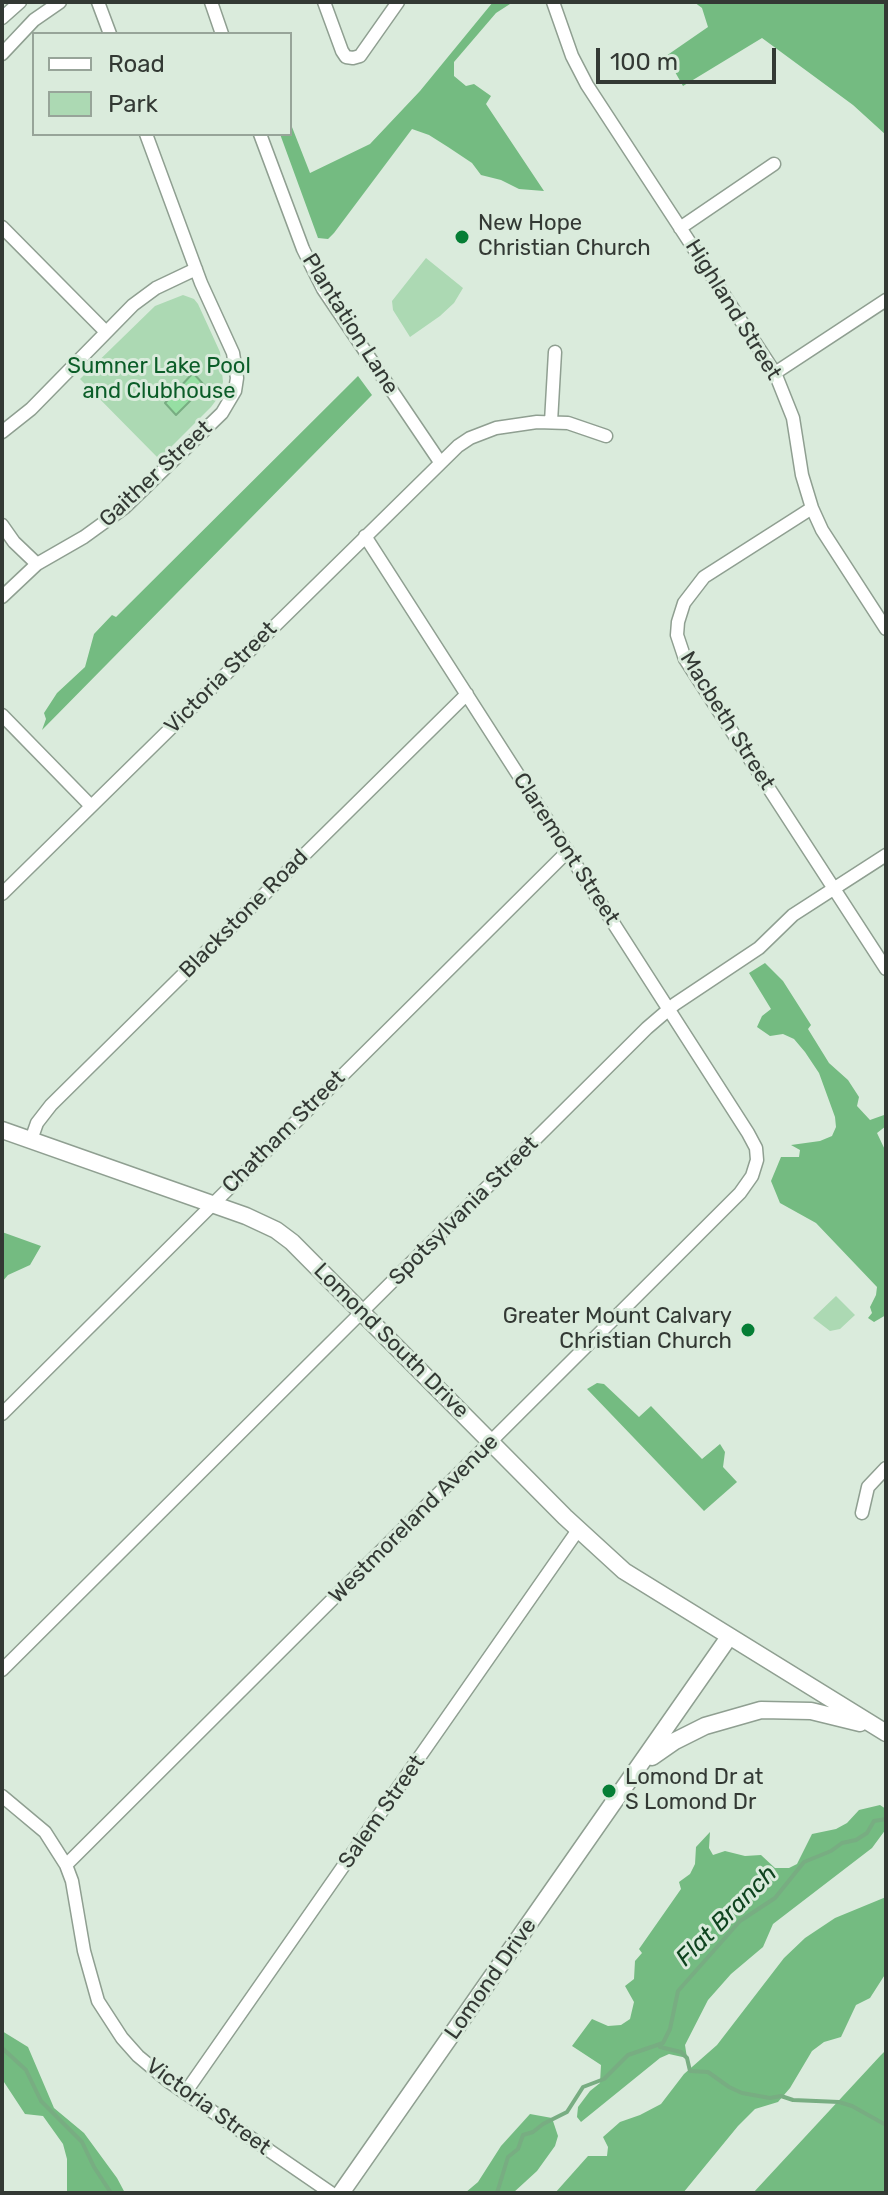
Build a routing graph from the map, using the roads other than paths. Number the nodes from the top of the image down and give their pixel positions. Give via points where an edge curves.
1 (20, 2) edge
2 (60, 2) edge
3 (98, 2) edge
4 (211, 2) edge
5 (324, 2) edge
6 (398, 2) edge
7 (553, 2) edge
8 (2, 18) edge
9 (109, 32) edge
10 (221, 32) edge
11 (2, 54) edge
12 (147, 136) edge
13 (261, 136) edge
14 (774, 164) dead end
15 (2, 227) edge
16 (680, 228) junction
17 (196, 269) junction
18 (886, 300) edge
19 (106, 332) junction
20 (555, 352) dead end
21 (775, 373) junction
22 (551, 422) junction
23 (2, 432) edge
24 (606, 436) dead end
25 (440, 462) junction
26 (812, 508) junction
27 (2, 525) edge
28 (365, 536) junction
29 (37, 564) junction
30 (2, 597) edge
31 (886, 629) edge
32 (467, 694) junction
33 (2, 715) edge
34 (91, 806) junction
35 (568, 851) junction
36 (886, 855) edge
37 (834, 888) junction
38 (2, 894) edge
39 (886, 969) edge
40 (669, 1009) junction
41 (2, 1130) edge
42 (31, 1140) junction
43 (755, 1166) joint
44 (211, 1204) junction
45 (362, 1312) junction
46 (2, 1414) edge
47 (491, 1442) junction
48 (886, 1468) edge
49 (862, 1513) dead end
50 (578, 1530) junction
51 (729, 1637) junction
52 (2, 1670) edge
53 (885, 1732) edge
54 (641, 1765) junction
55 (2, 1796) edge
56 (66, 1865) junction
57 (185, 2093) junction
58 (331, 2193) edge
59 (341, 2193) edge

1 - 8 street
2 - 11 street
3 - 9 street
4 - 10 street
5 - 6 street via 342,51 353,58 360,56
7 - 16 street, Highland Street via 587,85
12 - 17 street, Gaither Street
13 - 25 street, Plantation Lane via 317,279
14 - 16 street
15 - 19 street
16 - 21 street, Highland Street
17 - 19 street via 156,288
17 - 29 street, Gaither Street via 236,366 230,403 124,508
18 - 21 street
19 - 23 street
20 - 22 street
21 - 26 street, Highland Street via 793,418
22 - 24 street, Victoria Street
22 - 25 street, Victoria Street via 483,433
25 - 28 street, Victoria Street
26 - 31 street, Highland Street
26 - 37 street, Macbeth Street via 704,577 684,603 677,635 685,659
27 - 29 street
28 - 32 street, Claremont Street
28 - 34 street, Victoria Street
29 - 30 street, Gaither Street
32 - 35 street, Claremont Street
32 - 42 street, Blackstone Road via 51,1105
33 - 34 street
34 - 38 street, Victoria Street
35 - 40 street, Claremont Street
35 - 44 street, Chatham Street
36 - 37 street, Spotsylvania Street
37 - 39 street, Macbeth Street
37 - 40 street, Spotsylvania Street via 793,915 759,948
40 - 43 street, Claremont Street via 748,1133 756,1148
40 - 45 street, Spotsylvania Street
41 - 42 main road, Lomond South Drive
42 - 44 main road, Lomond South Drive
43 - 47 street, Westmoreland Avenue via 740,1193
44 - 45 main road, Lomond South Drive via 276,1230
44 - 46 street, Chatham Street
45 - 47 main road, Lomond South Drive
45 - 52 street, Spotsylvania Street
47 - 50 main road, Lomond South Drive
47 - 56 street, Westmoreland Avenue
48 - 49 street via 868,1487
50 - 51 main road, Lomond South Drive via 631,1576
50 - 57 street, Salem Street
51 - 53 main road, Lomond Drive
51 - 54 main road, Lomond Drive
53 - 54 main road, Lomond Drive via 811,1711 761,1710 705,1726
54 - 59 main road, Lomond Drive
55 - 56 street, Victoria Street via 45,1832
56 - 57 street, Victoria Street via 98,2001 138,2056
57 - 58 street, Victoria Street

